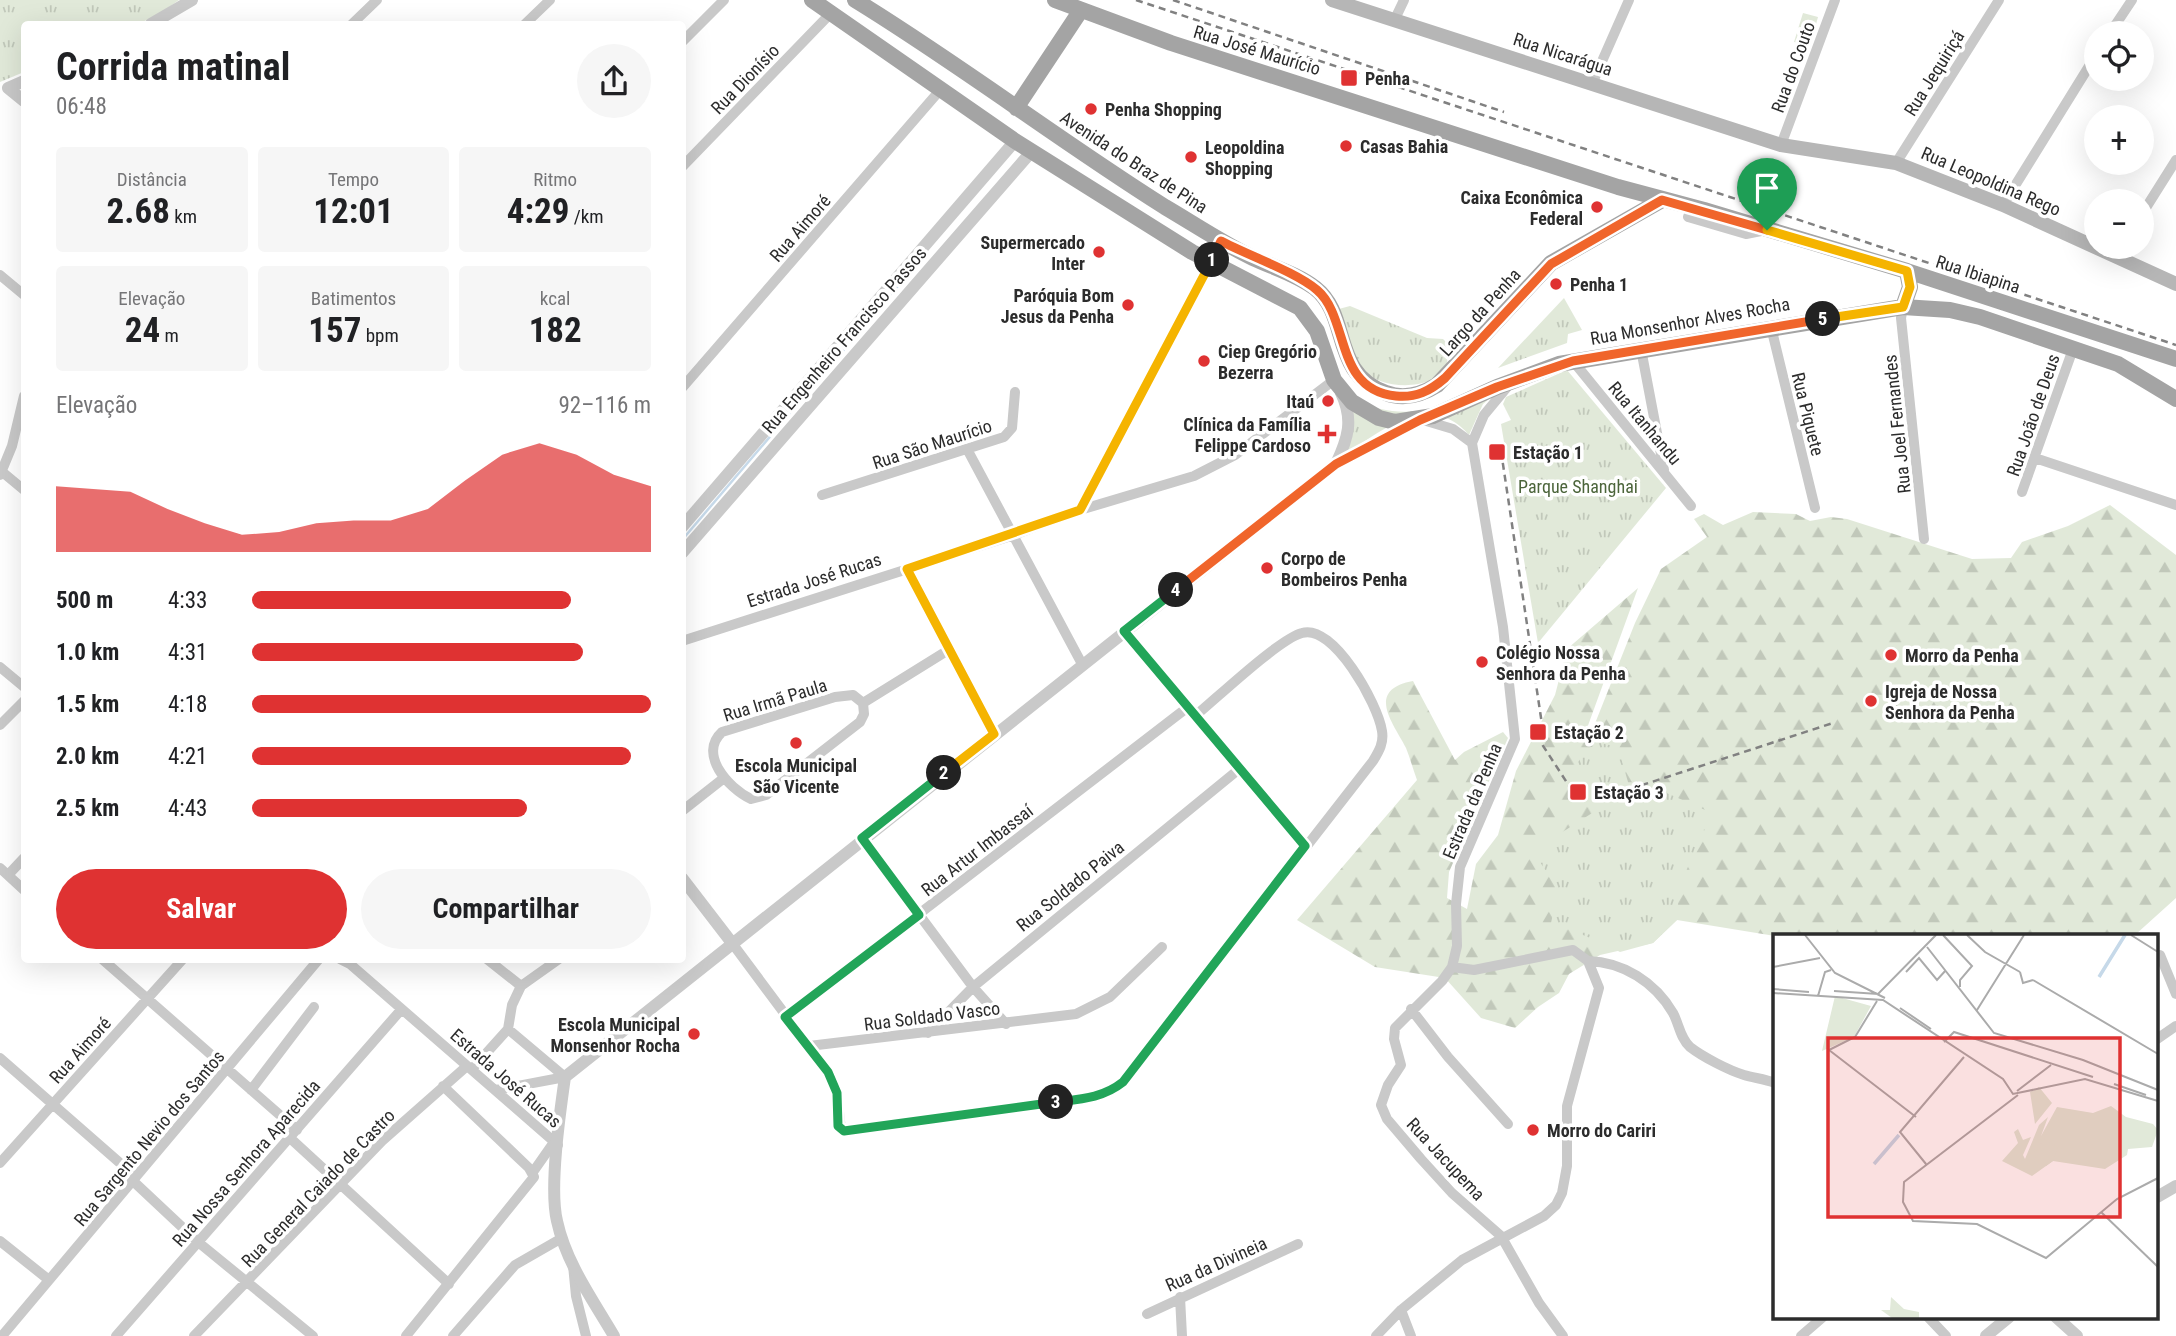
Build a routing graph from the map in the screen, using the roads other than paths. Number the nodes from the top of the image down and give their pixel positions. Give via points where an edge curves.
1 (192, 0) edge
2 (377, 0) edge
3 (550, 0) edge
4 (724, 0) edge
5 (812, 0) edge
6 (855, 0) edge
7 (1055, 0) edge
8 (1332, 0) edge
9 (1404, 0) edge
10 (1629, 0) edge
11 (1835, 0) edge
12 (1998, 0) edge
13 (2132, 0) edge
14 (878, 6) edge
15 (1081, 10) junction
16 (831, 13) junction
17 (1394, 20) junction
18 (156, 21) edge
19 (355, 21) edge
20 (528, 21) edge
21 (2118, 21) edge
22 (861, 32) junction
23 (686, 38) edge
24 (2084, 74) edge
25 (21, 83) edge
26 (1592, 84) junction
27 (941, 89) junction
28 (4, 92) edge
29 (21, 100) edge
30 (1016, 108) junction
31 (1015, 141) junction
32 (1781, 145) junction
33 (1031, 151) junction
34 (2176, 160) edge
35 (686, 163) edge
36 (1896, 163) junction
37 (988, 173) junction
38 (1002, 185) junction
39 (2154, 195) edge
40 (1662, 200) junction
41 (2003, 205) junction
42 (2084, 238) edge
43 (1221, 241) junction
44 (2131, 259) edge
45 (1210, 263) junction
46 (1907, 271) junction
47 (0, 275) edge
48 (2176, 284) edge
49 (21, 292) edge
50 (1903, 307) junction
51 (1771, 327) junction
52 (1641, 349) junction
53 (2073, 349) junction
54 (2176, 359) edge
55 (1573, 361) junction
56 (828, 372) junction
57 (1360, 376) joint
58 (1334, 380) junction
59 (1512, 382) junction
60 (686, 383) edge
61 (1015, 392) dead end
62 (2176, 399) edge
63 (21, 406) edge
64 (1420, 420) junction
65 (1472, 443) junction
66 (967, 449) junction
67 (2035, 458) junction
68 (1336, 464) junction
69 (1664, 471) junction
70 (1, 472) edge
71 (21, 488) edge
72 (2022, 492) dead end
73 (822, 495) dead end
74 (2176, 505) edge
75 (1691, 506) dead end
76 (1815, 508) dead end
77 (1080, 510) junction
78 (686, 523) edge
79 (1011, 536) junction
80 (1924, 539) dead end
81 (686, 547) edge
82 (907, 569) junction
83 (1124, 631) junction
84 (686, 640) edge
85 (950, 649) junction
86 (1082, 664) junction
87 (0, 667) edge
88 (21, 684) edge
89 (863, 703) junction
90 (21, 704) edge
91 (1188, 707) junction
92 (1195, 716) junction
93 (0, 725) edge
94 (994, 734) junction
95 (1238, 770) junction
96 (724, 778) junction
97 (686, 808) edge
98 (862, 838) junction
99 (1305, 846) junction
100 (21, 860) edge
101 (4, 871) edge
102 (686, 883) edge
103 (21, 887) edge
104 (919, 915) junction
105 (732, 943) junction
106 (1163, 947) dead end
107 (2160, 955) dead end
108 (1588, 961) junction
109 (106, 963) edge
110 (179, 963) edge
111 (316, 963) edge
112 (348, 963) edge
113 (492, 963) edge
114 (550, 963) edge
115 (1452, 967) junction
116 (521, 986) junction
117 (973, 987) junction
118 (2176, 994) edge
119 (147, 1000) junction
120 (314, 1007) dead end
121 (1412, 1009) junction
122 (400, 1011) junction
123 (785, 1017) junction
124 (1006, 1024) junction
125 (2176, 1026) edge
126 (508, 1029) junction
127 (928, 1033) junction
128 (2158, 1038) edge
129 (809, 1046) junction
130 (0, 1058) edge
131 (469, 1068) junction
132 (228, 1069) junction
133 (565, 1077) junction
134 (1773, 1082) edge
135 (443, 1086) junction
136 (251, 1090) junction
137 (496, 1090) junction
138 (52, 1105) junction
139 (1508, 1124) dead end
140 (294, 1134) junction
141 (556, 1143) junction
142 (0, 1163) edge
143 (531, 1170) junction
144 (135, 1179) junction
145 (339, 1184) junction
146 (2176, 1186) edge
147 (2158, 1196) edge
148 (1501, 1236) junction
149 (562, 1238) junction
150 (0, 1241) edge
151 (198, 1242) junction
152 (1298, 1244) dead end
153 (573, 1264) junction
154 (49, 1280) junction
155 (248, 1282) junction
156 (449, 1284) junction
157 (1180, 1297) junction
158 (1401, 1310) junction
159 (1147, 1314) dead end
160 (1822, 1318) edge
161 (1929, 1318) edge
162 (2008, 1318) edge
163 (2057, 1318) edge
164 (2, 1336) edge
165 (116, 1336) edge
166 (194, 1336) edge
167 (313, 1336) edge
168 (405, 1336) edge
169 (453, 1336) edge
170 (586, 1336) edge
171 (614, 1336) edge
172 (1182, 1336) edge
173 (1376, 1336) edge
174 (1411, 1336) edge
175 (1563, 1336) edge
176 (1801, 1336) edge
177 (1946, 1336) edge
178 (1986, 1336) edge
179 (2077, 1336) edge

1 - 18 street
2 - 19 street
3 - 20 street
4 - 23 street
5 - 16 main road
6 - 14 main road, Avenida do Braz de Pina
7 - 15 main road, Rua José Maurício
8 - 17 main road, Rua Nicarágua
9 - 17 street
10 - 26 street
11 - 32 street, Rua do Couto
12 - 36 street, Rua Jequiriçá
13 - 21 street
14 - 22 main road
14 - 30 main road, Avenida do Braz de Pina
15 - 30 main road
15 - 40 main road, Rua José Maurício
16 - 22 main road
16 - 35 street, Rua Dionísio
17 - 26 main road, Rua Nicarágua
22 - 27 main road
24 - 41 street
25 - 28 street
26 - 32 main road, Rua Nicarágua
27 - 31 main road
27 - 60 street, Rua Aimoré
28 - 29 street
30 - 43 main road, Avenida do Braz de Pina
31 - 33 main road
31 - 37 street, Rua Engenheiro Francisco Passos
32 - 36 main road, Rua Leopoldina Rego
33 - 38 street, Rua Engenheiro Francisco Passos
33 - 45 main road
34 - 39 street
36 - 41 main road, Rua Leopoldina Rego
37 - 38 street
37 - 56 street, Rua Engenheiro Francisco Passos
38 - 56 street, Rua Engenheiro Francisco Passos
40 - 46 main road, Rua Ibiapina via 1690,212
40 - 57 main road, Largo da Penha via 1551,264 1428,391 1392,396 1369,386
41 - 42 main road, Rua Leopoldina Rego
43 - 45 street
43 - 57 main road, Avenida do Braz de Pina via 1318,290 1331,307 1339,337
44 - 48 main road, Rua Leopoldina Rego
45 - 58 main road via 1300,308 1317,331
45 - 77 street
46 - 50 main road via 1910,287
46 - 54 main road, Rua Ibiapina
47 - 49 street
50 - 51 main road, Rua Monsenhor Alves Rocha
50 - 53 main road, Rua Monsenhor Alves Rocha via 1980,317
50 - 80 street, Rua Joel Fernandes
51 - 52 main road, Rua Monsenhor Alves Rocha
51 - 76 street, Rua Piquete
52 - 55 main road, Rua Monsenhor Alves Rocha
52 - 69 street
53 - 62 main road via 2128,369
53 - 67 street, Rua João de Deus
55 - 59 main road
55 - 69 street, Rua Itanhandu
56 - 78 street, Rua Engenheiro Francisco Passos
56 - 81 street, Rua Engenheiro Francisco Passos
58 - 64 main road via 1352,402 1379,418
58 - 68 street via 1345,402 1349,427
58 - 77 street, Estrada José Rucas via 1214,467
59 - 64 main road
59 - 65 street via 1483,415
61 - 66 street, Rua São Maurício via 1009,434
63 - 70 street
64 - 65 street via 1453,429
64 - 68 street
65 - 115 street, Estrada da Penha via 1503,627 1516,739 1460,867
66 - 73 street, Rua São Maurício
66 - 79 street
67 - 72 street, Rua João de Deus
67 - 74 street
68 - 83 street
69 - 75 street, Rua Itanhandu
70 - 71 street
77 - 79 street, Estrada José Rucas
79 - 82 street, Estrada José Rucas
79 - 86 street
82 - 84 street, Estrada José Rucas
82 - 85 street
83 - 86 street
83 - 91 street
85 - 89 street
85 - 94 street
86 - 94 street
87 - 88 street
89 - 96 street via 860,722 766,795 751,799
89 - 96 street, Rua Irmã Paula via 853,695 835,697 722,732 712,750
90 - 93 street
91 - 92 street
91 - 104 street, Rua Artur Imbassaí
92 - 95 street
92 - 99 street via 1290,637 1304,632 1321,635 1354,670 1379,718 1382,742 1373,761
94 - 98 street
95 - 99 street
95 - 117 street, Rua Soldado Paiva
96 - 97 street
98 - 104 street
98 - 105 street
99 - 129 street via 1131,1072 1110,1092 844,1131 838,1126 837,1093
100 - 101 street
101 - 103 street
102 - 105 street
104 - 117 street
104 - 123 street, Rua Artur Imbassaí
105 - 123 street
105 - 133 street
106 - 124 street, Rua Soldado Vasco via 1097,1006 1065,1016
107 - 118 street
108 - 115 street via 1573,950 1474,970
108 - 134 street via 1625,967 1639,978 1667,1005 1682,1037 1694,1049 1742,1074
108 - 148 street via 1598,981 1598,996 1567,1106 1562,1193 1544,1216
109 - 119 street
110 - 119 street, Rua Aimoré
111 - 132 street, Rua Sargento Nevio dos Santos
112 - 122 street, Estrada José Rucas
113 - 116 street
114 - 116 street
115 - 121 street, Rua Jacupema
116 - 126 street
117 - 124 street
117 - 127 street, Rua Soldado Paiva
119 - 132 street
119 - 138 street, Rua Aimoré
120 - 136 street
121 - 139 street
121 - 148 street, Rua Jacupema via 1393,1032 1401,1065 1381,1105 1452,1193
122 - 131 street, Estrada José Rucas
122 - 140 street, Rua Nossa Senhora Aparecida
123 - 129 street
124 - 127 street, Rua Soldado Vasco
125 - 128 street
126 - 131 street, Rua General Caiado de Castro
126 - 133 street
127 - 129 street, Rua Soldado Vasco
130 - 138 street
131 - 135 street, Rua General Caiado de Castro
131 - 137 street, Estrada José Rucas
132 - 136 street
132 - 144 street, Rua Sargento Nevio dos Santos
133 - 137 street
133 - 141 street
135 - 143 street
135 - 145 street, Rua General Caiado de Castro
136 - 140 street
137 - 141 street, Estrada José Rucas
138 - 142 street, Rua Aimoré
138 - 144 street
140 - 145 street
140 - 151 street, Rua Nossa Senhora Aparecida
141 - 143 street
141 - 149 street, Estrada José Rucas via 555,1206
143 - 156 street via 531,1184
144 - 151 street
144 - 154 street, Rua Sargento Nevio dos Santos
145 - 155 street, Rua General Caiado de Castro
145 - 156 street
146 - 147 street
148 - 158 street via 1462,1260
148 - 175 street, Rua Jacupema
149 - 153 street, Estrada José Rucas
149 - 169 street via 515,1265
150 - 154 street
151 - 155 street
151 - 165 street, Rua Nossa Senhora Aparecida
152 - 157 street, Rua da Divineia
153 - 170 street
153 - 171 street, Estrada José Rucas
154 - 164 street, Rua Sargento Nevio dos Santos
155 - 166 street, Rua General Caiado de Castro
155 - 167 street
156 - 168 street
157 - 159 street, Rua da Divineia
157 - 172 street
158 - 173 street
158 - 174 street
160 - 176 street
161 - 177 street
162 - 178 street
163 - 179 street

